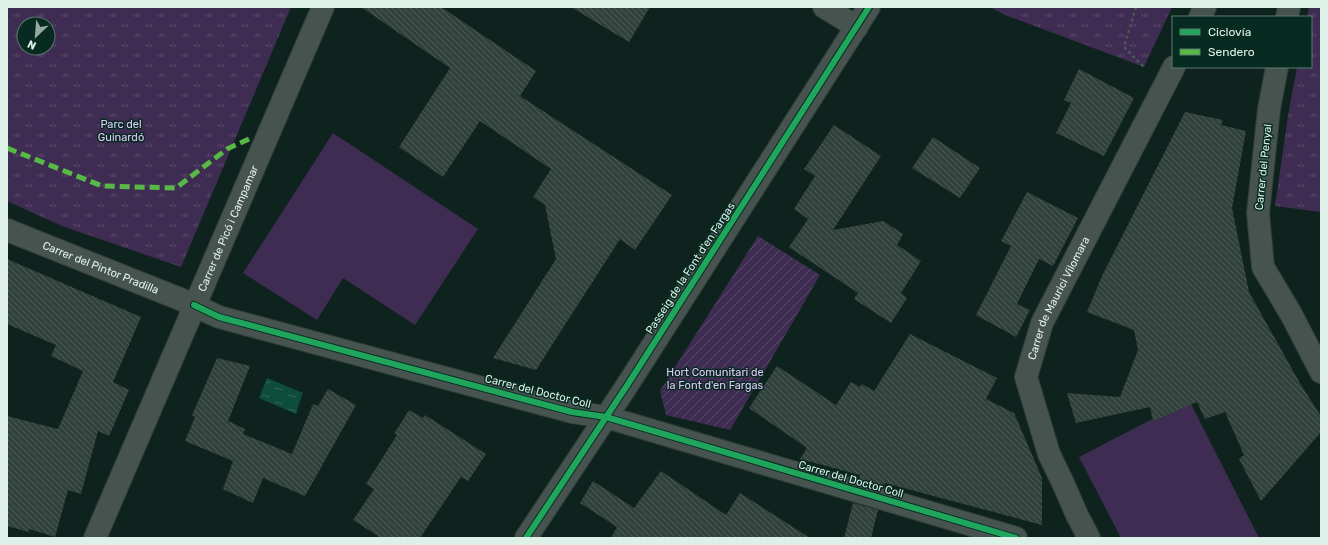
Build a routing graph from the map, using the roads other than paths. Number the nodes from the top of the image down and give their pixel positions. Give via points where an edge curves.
1 (323, 7) edge
2 (824, 7) edge
3 (869, 7) edge
4 (1205, 7) edge
5 (1200, 16) edge
6 (857, 27) junction
7 (1173, 68) edge
8 (1277, 68) edge
9 (7, 230) edge
10 (194, 306) junction
11 (1321, 372) edge
12 (606, 417) junction
13 (94, 538) edge
14 (526, 538) edge
15 (1016, 538) edge
16 (1089, 538) edge

1 - 10 street, Carrer de Picó i Campamar
2 - 6 street
3 - 6 street, Passeig de la Font d'en Fargas
4 - 5 street
6 - 12 street, Passeig de la Font d'en Fargas
7 - 16 street, Carrer de Maurici Vilomara via 1042,323 1026,377 1049,454
8 - 11 street, Carrer del Penyal via 1269,109 1258,212 1264,267
9 - 10 street, Carrer del Pintor Pradilla
10 - 12 street, Carrer del Doctor Coll via 219,317 564,410
10 - 13 street, Carrer de Picó i Campamar
12 - 14 street, Passeig de la Font d'en Fargas
12 - 15 street, Carrer del Doctor Coll

